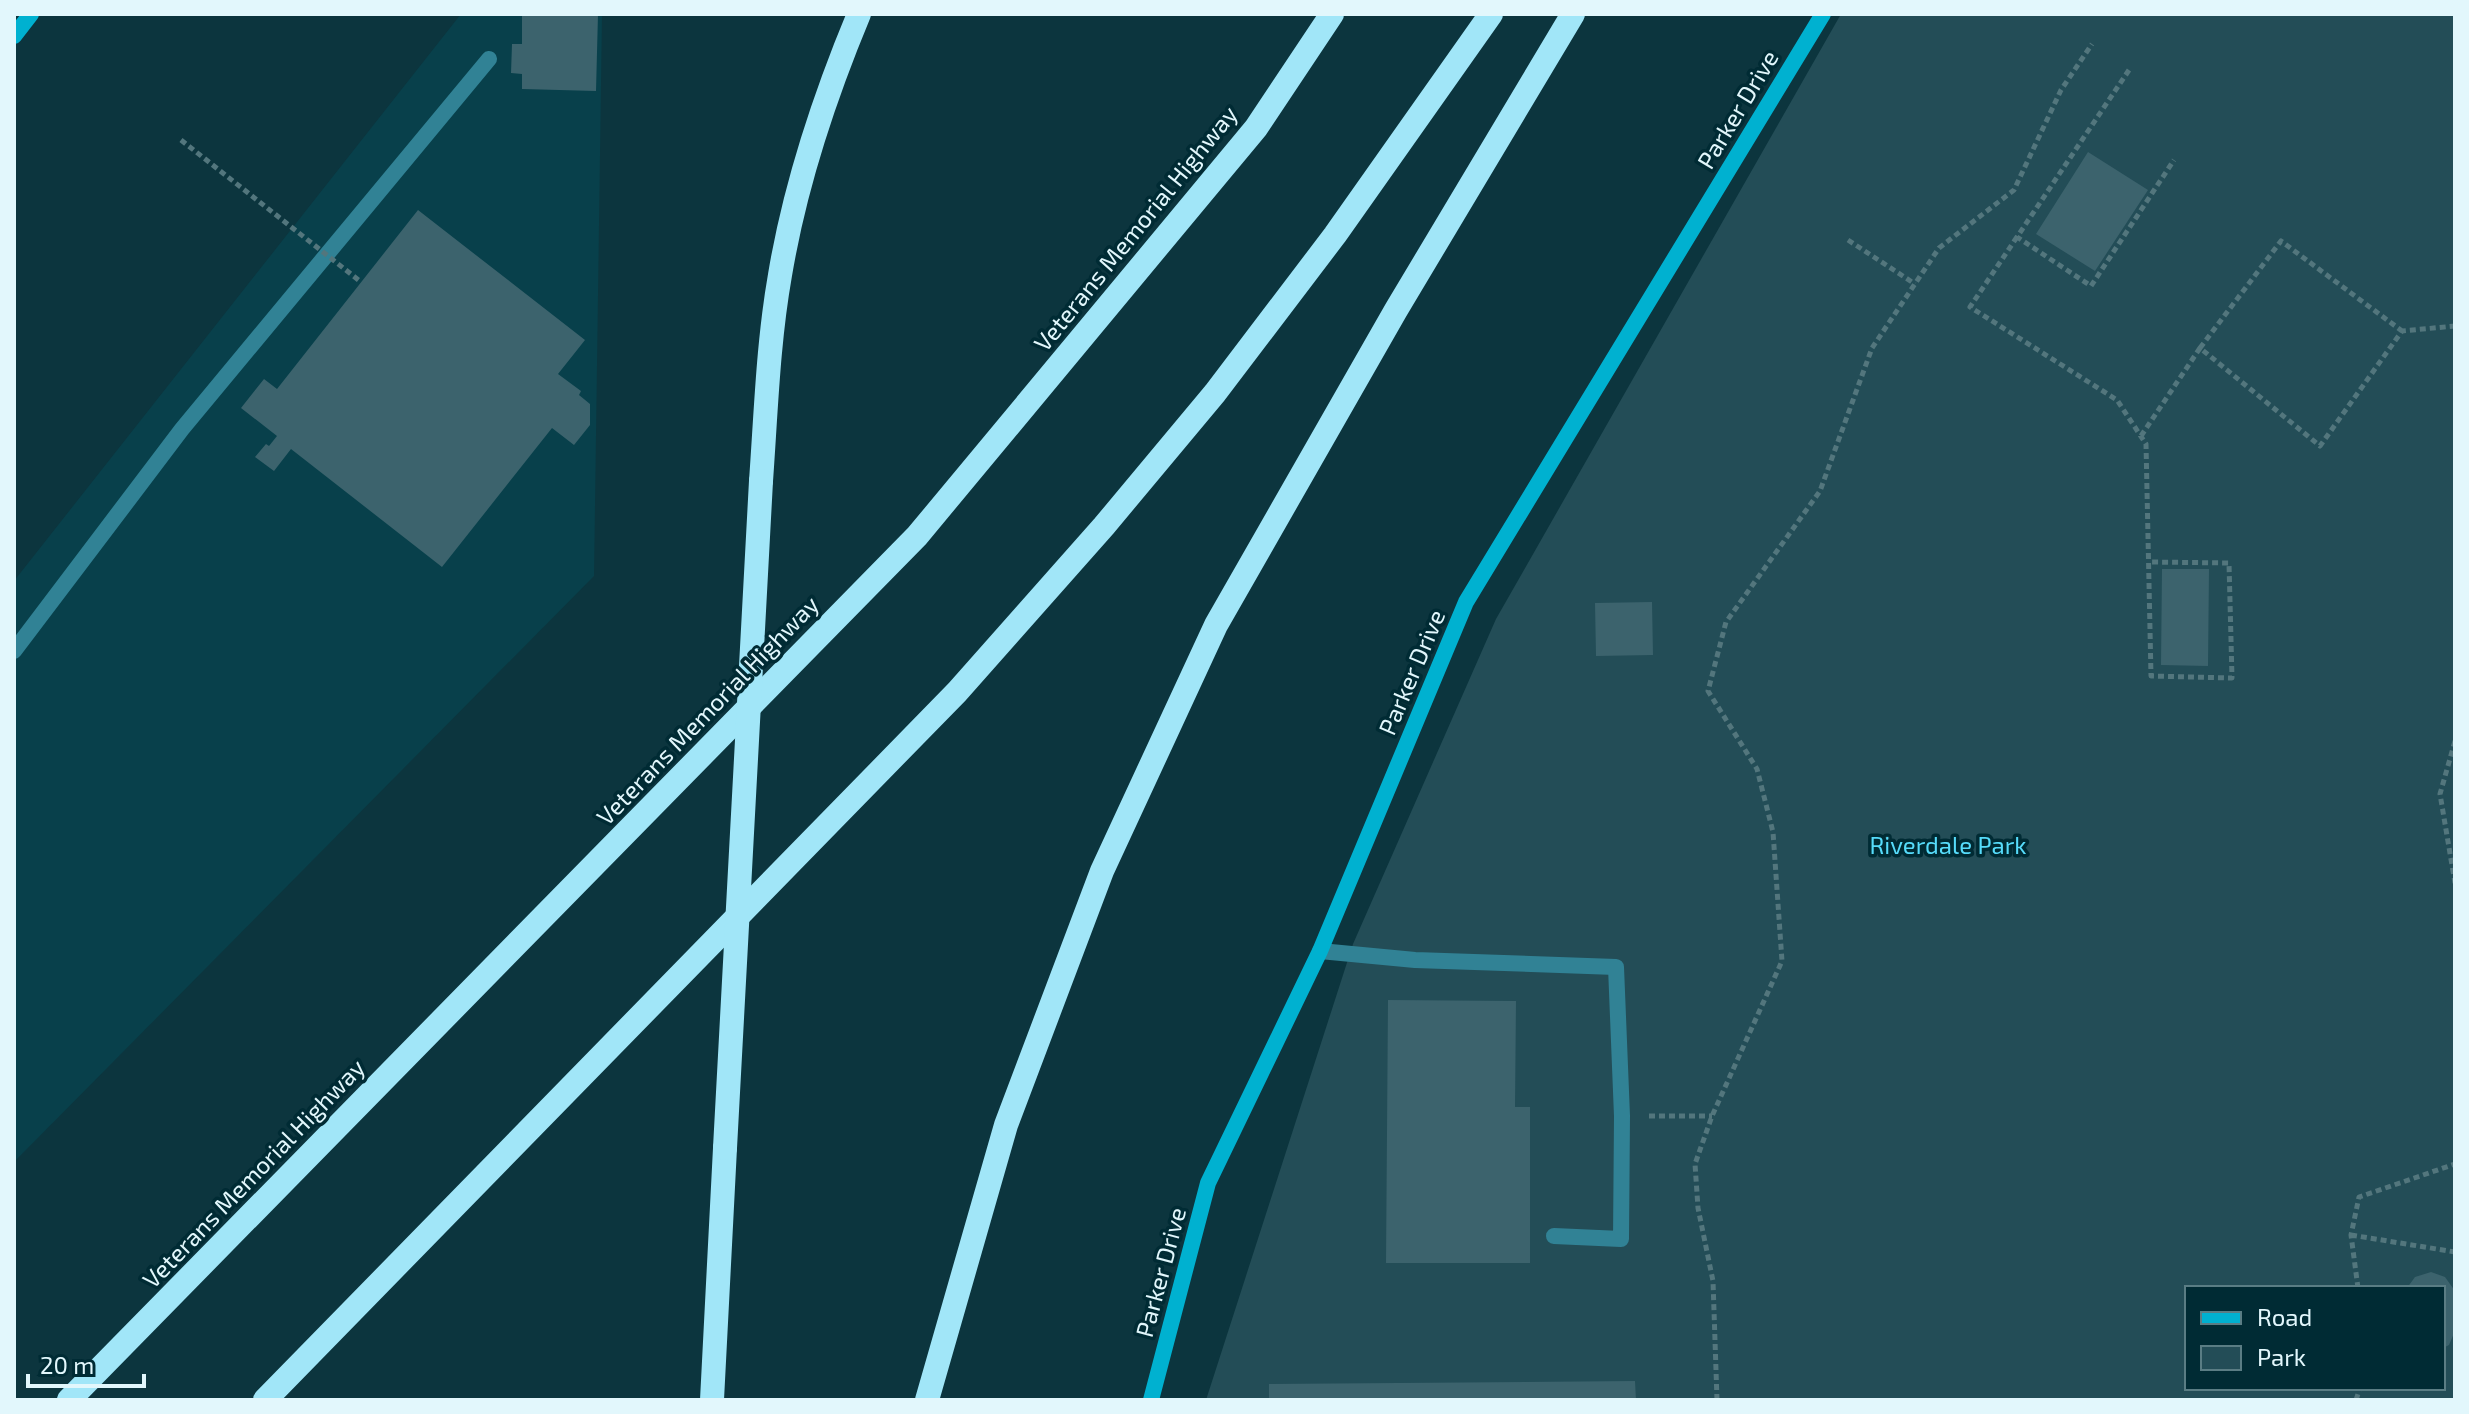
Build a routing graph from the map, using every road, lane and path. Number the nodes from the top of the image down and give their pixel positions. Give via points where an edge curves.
1 (31, 14) edge
2 (859, 14) edge
3 (1332, 14) edge
4 (1491, 14) edge
5 (1573, 14) edge
6 (1823, 14) edge
7 (14, 36) edge
8 (2092, 44) dead end
9 (489, 59) dead end
10 (2129, 70) dead end
11 (181, 140) dead end
12 (2174, 160) dead end
13 (2017, 237) junction
14 (1848, 240) dead end
15 (361, 282) dead end
16 (1915, 284) junction
17 (2455, 326) edge
18 (2402, 331) junction
19 (2200, 348) junction
20 (2141, 436) junction
21 (2149, 562) junction
22 (14, 651) edge
23 (2455, 741) edge
24 (2455, 883) edge
25 (1320, 951) junction
26 (1644, 1116) dead end
27 (1712, 1116) junction
28 (2455, 1164) edge
29 (2351, 1235) junction
30 (1554, 1236) dead end
31 (2455, 1252) edge
32 (2358, 1286) edge
33 (69, 1400) edge
34 (265, 1400) edge
35 (712, 1400) edge
36 (927, 1400) edge
37 (1151, 1400) edge
38 (1717, 1400) edge

1 - 7 street
2 - 35 highway, bridge via 817,127 791,222 770,347
3 - 33 highway, Veterans Memorial Highway via 1256,128 917,536
4 - 34 highway via 1335,235 1215,393 1104,526 957,692
5 - 36 highway via 1209,639 1102,871 1006,1125
6 - 25 street, Parker Drive via 1466,602
8 - 16 path via 2061,90 2014,190 1939,248
9 - 22 lane via 182,429
10 - 13 path
11 - 15 path, bridge
12 - 13 path via 2091,286
13 - 20 path via 1970,307 2117,400
14 - 16 path
16 - 27 path via 1872,348 1820,491 1726,622 1708,691 1757,769 1773,832 1782,961
17 - 18 path
18 - 19 path via 2281,241
18 - 19 path via 2320,446
19 - 20 path
20 - 21 path via 2146,444
21 - 21 path via 2151,676 2232,678 2229,563
23 - 24 path via 2440,794
25 - 30 lane via 1616,967 1621,1239
25 - 37 street, Parker Drive via 1208,1183
26 - 27 path
27 - 38 path via 1695,1164 1713,1281
28 - 29 path via 2359,1197
29 - 31 path
29 - 32 path

